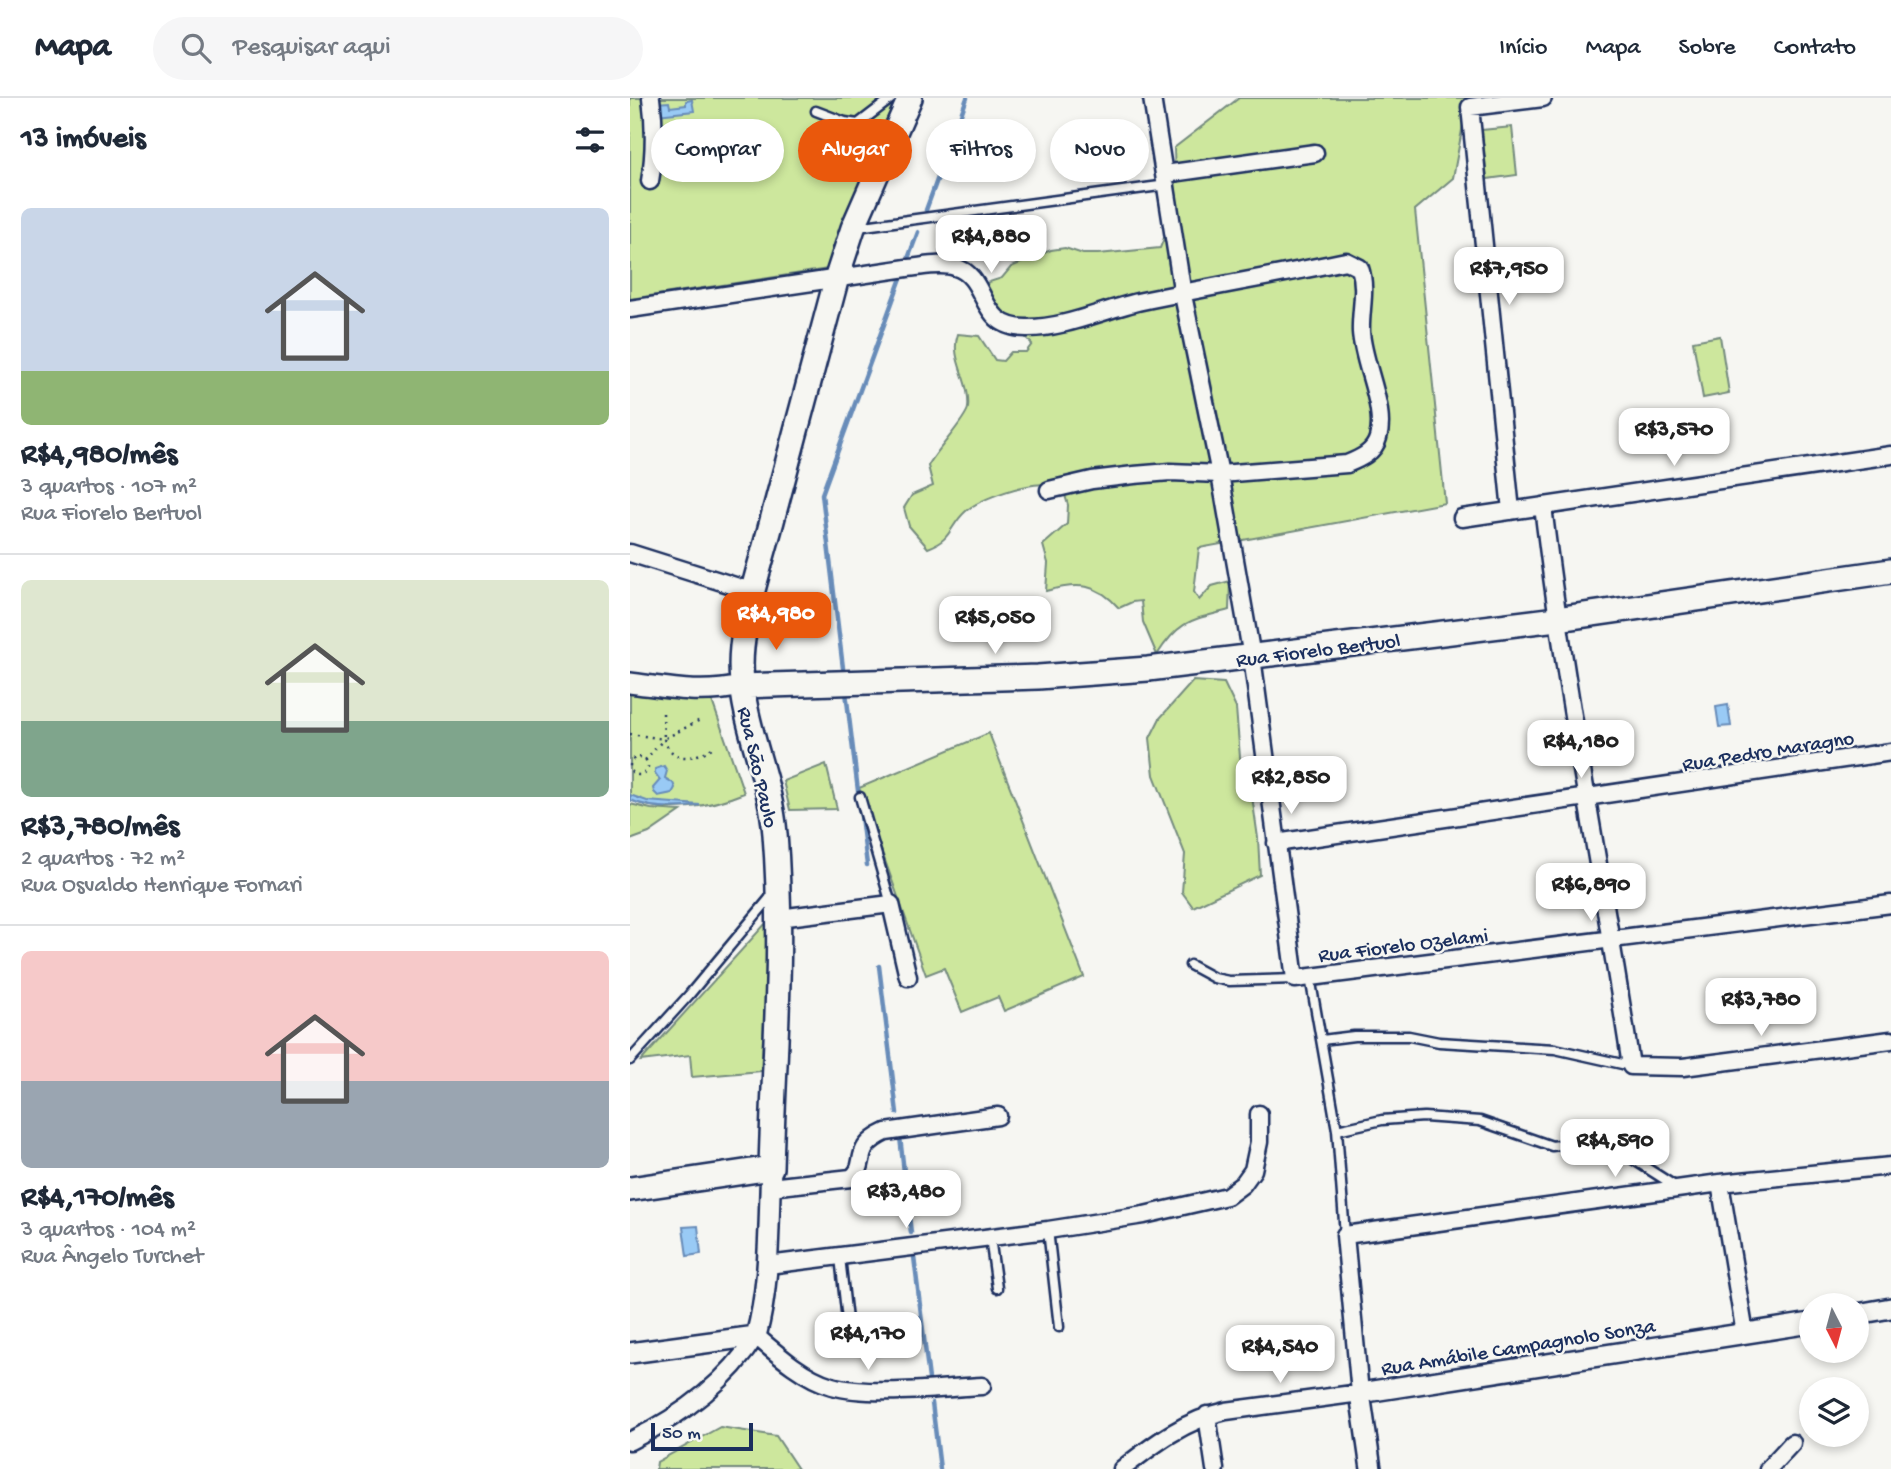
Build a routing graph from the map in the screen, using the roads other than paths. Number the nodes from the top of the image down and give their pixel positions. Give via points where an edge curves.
1 (651, 98) edge
2 (892, 98) edge
3 (910, 98) edge
4 (1152, 98) edge
5 (1543, 98) edge
6 (816, 111) dead end
7 (1315, 153) dead end
8 (1166, 179) junction
9 (650, 181) dead end
10 (853, 228) junction
11 (837, 277) junction
12 (1183, 295) junction
13 (630, 309) edge
14 (1891, 455) edge
15 (1220, 474) junction
16 (1049, 490) dead end
17 (1543, 506) junction
18 (1511, 511) junction
19 (1462, 518) dead end
20 (630, 553) edge
21 (1891, 571) edge
22 (754, 592) junction
23 (1557, 619) junction
24 (742, 647) junction
25 (1252, 657) junction
26 (630, 682) edge
27 (784, 683) junction
28 (741, 686) junction
29 (1891, 752) edge
30 (860, 797) dead end
31 (1588, 798) junction
32 (1276, 843) junction
33 (778, 888) junction
34 (891, 904) junction
35 (1891, 904) edge
36 (779, 918) junction
37 (1612, 939) junction
38 (1190, 965) dead end
39 (908, 977) dead end
40 (1303, 978) junction
41 (1322, 1040) junction
42 (1891, 1040) edge
43 (630, 1060) edge
44 (1632, 1066) junction
45 (1259, 1114) dead end
46 (998, 1116) dead end
47 (1337, 1130) junction
48 (1891, 1166) edge
49 (770, 1177) junction
50 (1720, 1183) junction
51 (1679, 1188) junction
52 (630, 1189) edge
53 (1048, 1230) junction
54 (1345, 1235) junction
55 (990, 1237) junction
56 (840, 1257) junction
57 (768, 1265) junction
58 (997, 1288) dead end
59 (1891, 1308) edge
60 (1869, 1312) edge
61 (847, 1320) junction
62 (1799, 1324) edge
63 (1059, 1327) dead end
64 (834, 1332) dead end
65 (1745, 1334) junction
66 (860, 1335) dead end
67 (756, 1336) junction
68 (630, 1353) edge
69 (982, 1387) dead end
70 (1360, 1393) junction
71 (1207, 1415) junction
72 (630, 1441) edge
73 (1792, 1443) dead end
74 (1122, 1469) edge
75 (1215, 1469) edge
76 (1371, 1469) edge
77 (1768, 1469) edge

1 - 9 street via 655,136
2 - 6 lane via 858,124
3 - 10 main road, Rua São Paulo
4 - 8 street
5 - 18 street via 1470,107
7 - 8 street
8 - 10 lane
8 - 12 street
10 - 11 main road, Rua São Paulo
11 - 12 street via 958,267 969,274 998,321 1027,328
11 - 13 street
11 - 22 main road, Rua São Paulo
12 - 15 street
12 - 15 street via 1346,261 1360,268 1363,278 1361,333 1381,420 1378,441 1364,457 1346,464
14 - 17 street
15 - 16 street via 1134,475
15 - 25 street
17 - 18 street
17 - 23 street
18 - 19 street
20 - 22 street
21 - 23 main road, Rua Fiorelo Bertuol
22 - 24 main road, Rua São Paulo
23 - 25 main road, Rua Fiorelo Bertuol
23 - 31 street
24 - 27 main road via 753,662
24 - 28 main road, Rua São Paulo
25 - 27 main road, Rua Fiorelo Bertuol via 1038,677
25 - 32 street
26 - 28 street via 696,692
27 - 28 main road, Rua Fiorelo Bertuol
28 - 33 main road, Rua São Paulo via 770,799
29 - 31 street, Rua Pedro Maragno
30 - 34 lane
31 - 32 street, Rua Pedro Maragno
31 - 37 street
32 - 40 street
33 - 36 main road, Rua São Paulo
33 - 43 lane
34 - 36 street
34 - 39 street
35 - 37 street, Rua Fiorelo Ozelami
36 - 49 main road, Rua São Paulo
37 - 40 street, Rua Fiorelo Ozelami
37 - 44 street
38 - 40 lane via 1228,981
40 - 41 lane
41 - 44 lane via 1409,1036 1555,1049
41 - 47 lane
42 - 44 street via 1683,1067
45 - 53 street via 1253,1170 1227,1196
46 - 49 street via 886,1132 863,1148 859,1170 851,1178
47 - 51 lane via 1424,1117 1480,1121 1552,1146 1595,1140
47 - 54 lane
48 - 50 street
49 - 52 main road
49 - 57 street, Rua São Paulo
50 - 51 street
50 - 65 street
51 - 54 street
53 - 55 street
53 - 63 lane
54 - 70 street
55 - 56 street
55 - 58 lane
56 - 57 street
56 - 61 lane
57 - 67 street, Rua São Paulo
59 - 60 street
61 - 64 lane
61 - 66 lane
62 - 65 street, Rua Amábile Campagnolo Sonza
65 - 70 street, Rua Amábile Campagnolo Sonza
67 - 68 street
67 - 69 street via 810,1377 832,1386 868,1390
67 - 72 street, Rua São Paulo via 728,1372 671,1420
70 - 71 street, Rua Amábile Campagnolo Sonza
70 - 76 street
71 - 74 street, Rua Amábile Campagnolo Sonza via 1166,1436
71 - 75 street
73 - 77 street

